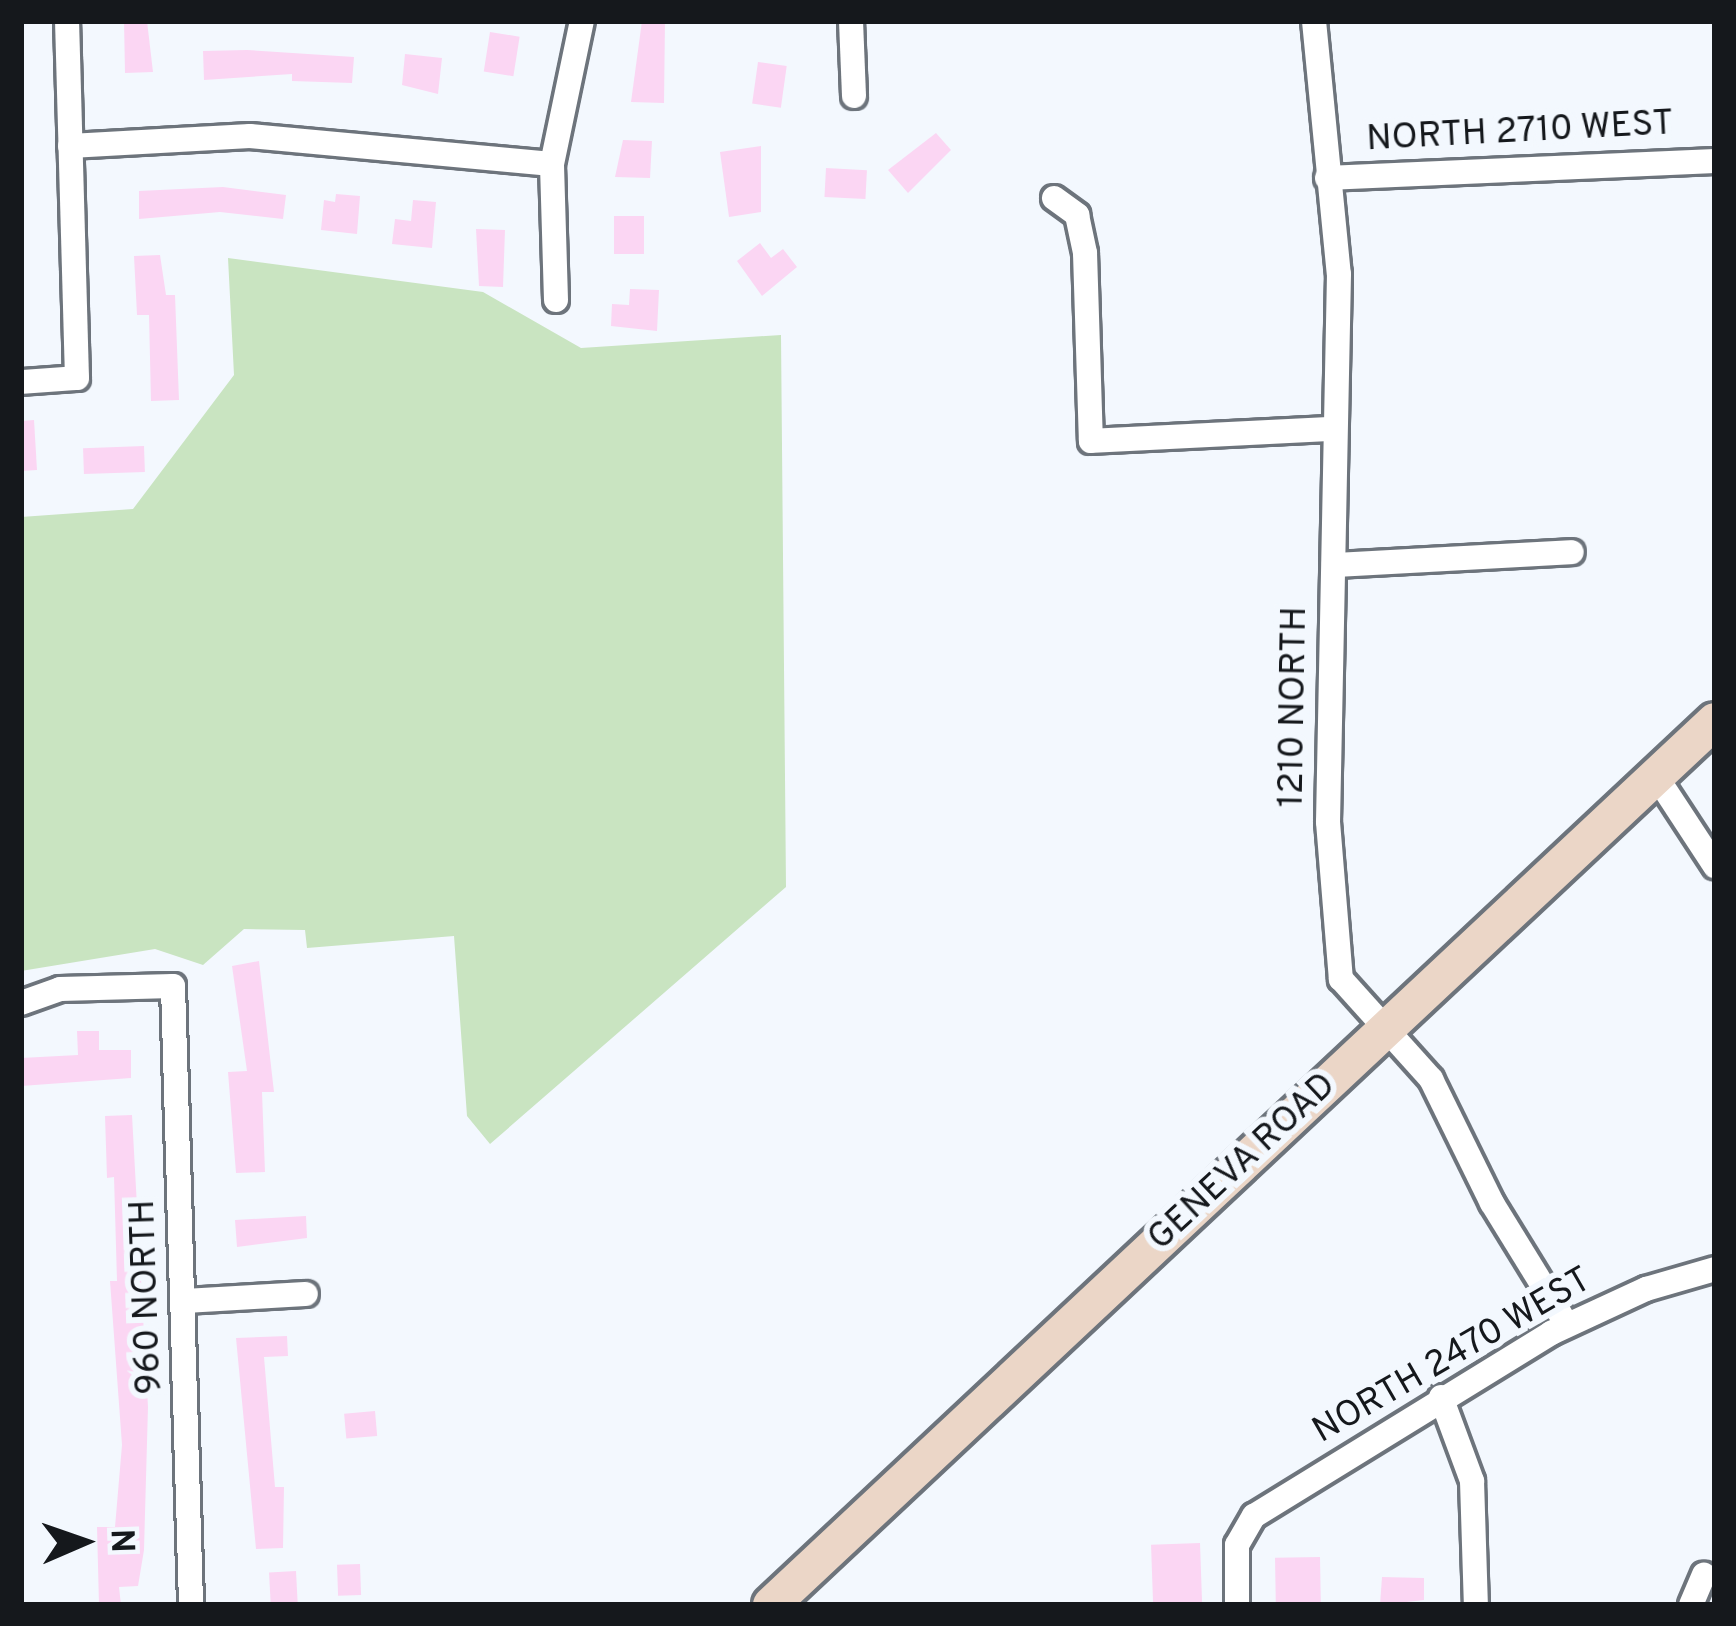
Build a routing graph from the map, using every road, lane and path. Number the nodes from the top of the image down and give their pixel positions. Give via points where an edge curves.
1 (67, 21) edge
2 (582, 21) edge
3 (851, 21) edge
4 (1314, 21) edge
5 (854, 96) dead end
6 (70, 146) junction
7 (1715, 160) edge
8 (552, 164) junction
9 (1328, 178) junction
10 (1054, 197) dead end
11 (556, 300) dead end
12 (21, 382) edge
13 (1332, 429) junction
14 (1572, 552) dead end
15 (1334, 565) junction
16 (1715, 721) edge
17 (1656, 776) junction
18 (1715, 866) edge
19 (21, 1004) edge
20 (1385, 1030) junction
21 (1715, 1270) edge
22 (306, 1294) dead end
23 (184, 1300) junction
24 (1567, 1325) junction
25 (1441, 1397) junction
26 (1704, 1575) dead end
27 (191, 1605) edge
28 (772, 1605) edge
29 (1237, 1605) edge
30 (1476, 1605) edge
31 (1691, 1605) edge

1 - 6 street
2 - 8 street
3 - 5 street
4 - 9 street, 1210 NORTH
6 - 8 street via 250,136
6 - 12 street via 77,378
7 - 9 street, NORTH 2710 WEST
8 - 11 street
9 - 13 street, 1210 NORTH via 1339,274
10 - 13 street via 1077,215 1085,254 1091,440
13 - 15 street, 1210 NORTH
14 - 15 street
15 - 20 street, 1210 NORTH via 1332,916 1341,979
16 - 17 main road, GENEVA ROAD
17 - 18 street
17 - 20 main road, GENEVA ROAD
19 - 23 street, 960 NORTH via 60,988 172,986
20 - 24 street, 1210 NORTH via 1431,1079
20 - 28 main road, GENEVA ROAD
21 - 24 street, NORTH 2470 WEST
22 - 23 street
23 - 27 street, 960 NORTH
24 - 25 street, NORTH 2470 WEST
25 - 29 street, NORTH 2470 WEST via 1241,1532
25 - 30 street via 1472,1481
26 - 31 street

